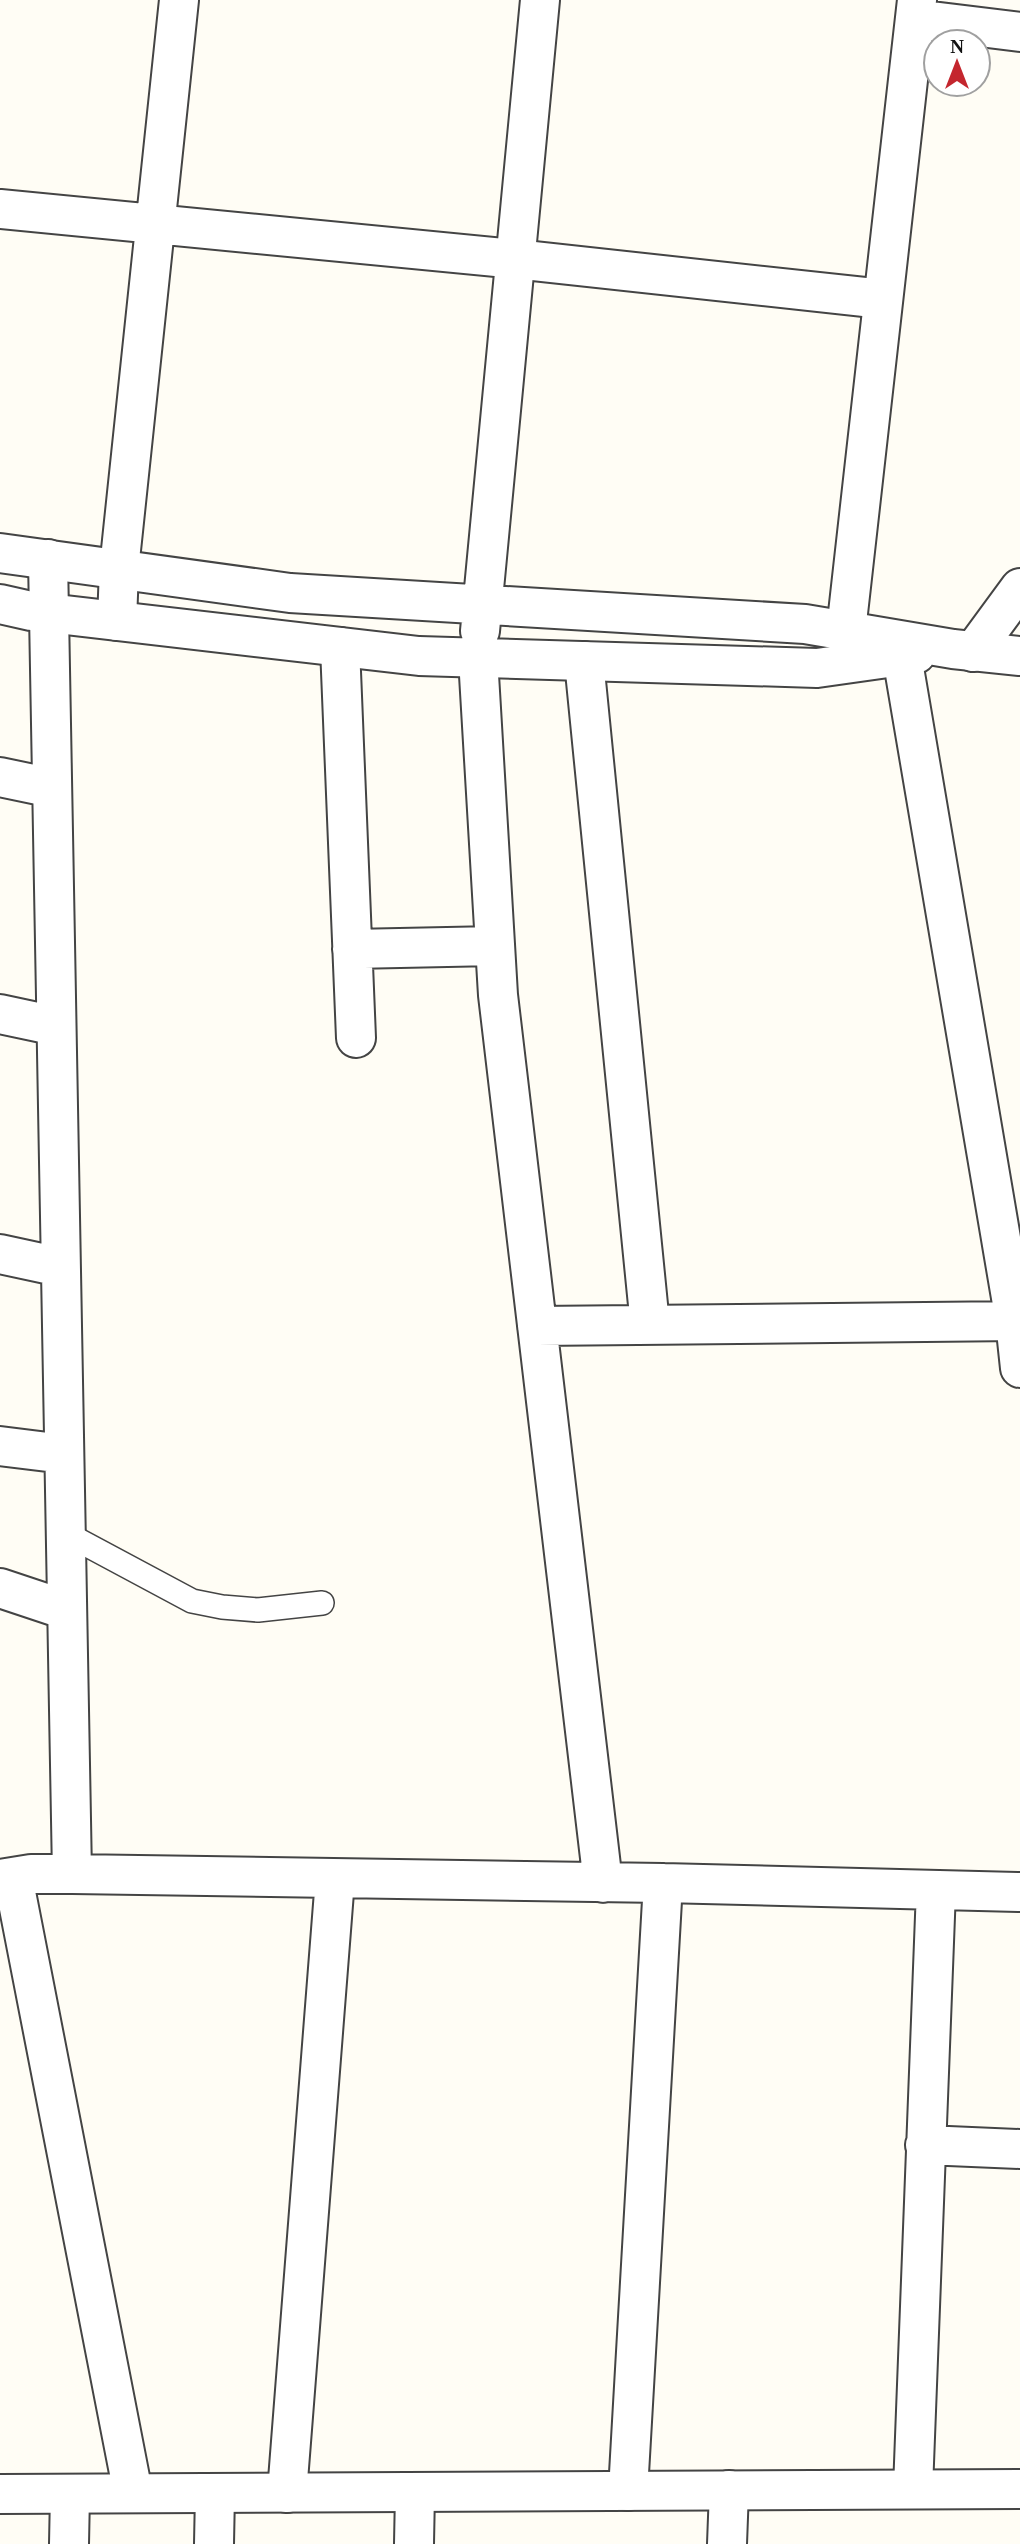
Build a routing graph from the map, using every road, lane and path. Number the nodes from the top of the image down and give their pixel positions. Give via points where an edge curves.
1 (179, 0) edge
2 (540, 0) edge
3 (916, 9) edge
4 (1020, 32) edge
5 (0, 209) edge
6 (156, 224) junction
7 (515, 259) junction
8 (883, 299) junction
9 (0, 553) edge
10 (48, 559) junction
11 (119, 569) junction
12 (1020, 588) edge
13 (0, 604) edge
14 (481, 605) junction
15 (49, 613) junction
16 (117, 621) junction
17 (846, 631) junction
18 (340, 647) junction
19 (963, 650) junction
20 (902, 656) junction
21 (1020, 656) edge
22 (478, 658) junction
23 (584, 661) junction
24 (0, 777) edge
25 (52, 788) junction
26 (495, 946) junction
27 (352, 949) junction
28 (0, 1014) edge
29 (56, 1026) junction
30 (356, 1038) dead end
31 (0, 1254) edge
32 (60, 1267) junction
33 (1017, 1321) edge
34 (650, 1325) junction
35 (537, 1326) junction
36 (1020, 1368) edge
37 (0, 1446) edge
38 (64, 1454) junction
39 (65, 1533) junction
40 (0, 1588) edge
41 (322, 1604) dead end
42 (66, 1610) junction
43 (72, 1874) junction
44 (6, 1878) edge
45 (335, 1879) junction
46 (603, 1883) junction
47 (663, 1883) junction
48 (936, 1890) junction
49 (1020, 1892) edge
50 (925, 2146) junction
51 (1020, 2149) edge
52 (913, 2489) junction
53 (1020, 2489) edge
54 (729, 2490) junction
55 (628, 2491) junction
56 (415, 2492) junction
57 (134, 2493) junction
58 (215, 2493) junction
59 (287, 2493) junction
60 (0, 2494) edge
61 (70, 2494) junction
62 (69, 2544) edge
63 (214, 2544) edge
64 (414, 2544) edge
65 (727, 2544) edge

1 - 6 street
2 - 7 street
3 - 4 street
3 - 8 street
5 - 6 street
6 - 7 street
6 - 11 street
7 - 8 street
7 - 14 street
8 - 17 street
9 - 10 street
10 - 11 street
10 - 15 street
11 - 14 street via 290,593
11 - 16 street
12 - 19 street
13 - 15 street
14 - 17 street via 805,624
14 - 22 street
15 - 16 street
15 - 25 street
16 - 18 street
17 - 19 street
18 - 22 street
18 - 27 street
19 - 20 street
19 - 21 street
20 - 23 street via 817,668
20 - 33 street
22 - 23 street
22 - 26 street
23 - 34 street
24 - 25 street
25 - 29 street
26 - 27 street
26 - 35 street
27 - 30 street
28 - 29 street
29 - 32 street
31 - 32 street
32 - 38 street
33 - 34 street
33 - 36 street
34 - 35 street
35 - 46 street
37 - 38 street
38 - 39 street
39 - 41 lane via 192,1601 258,1610
39 - 42 street
40 - 42 street
42 - 43 street
43 - 44 street
43 - 45 street
44 - 57 street
45 - 46 street
45 - 59 street
46 - 47 street
47 - 48 street
47 - 55 street
48 - 49 street
48 - 50 street
50 - 51 street
50 - 52 street
52 - 53 street
52 - 54 street
54 - 55 street
54 - 65 street
55 - 56 street
56 - 59 street
56 - 64 street
57 - 58 street
57 - 61 street
58 - 59 street
58 - 63 street
60 - 61 street
61 - 62 street

